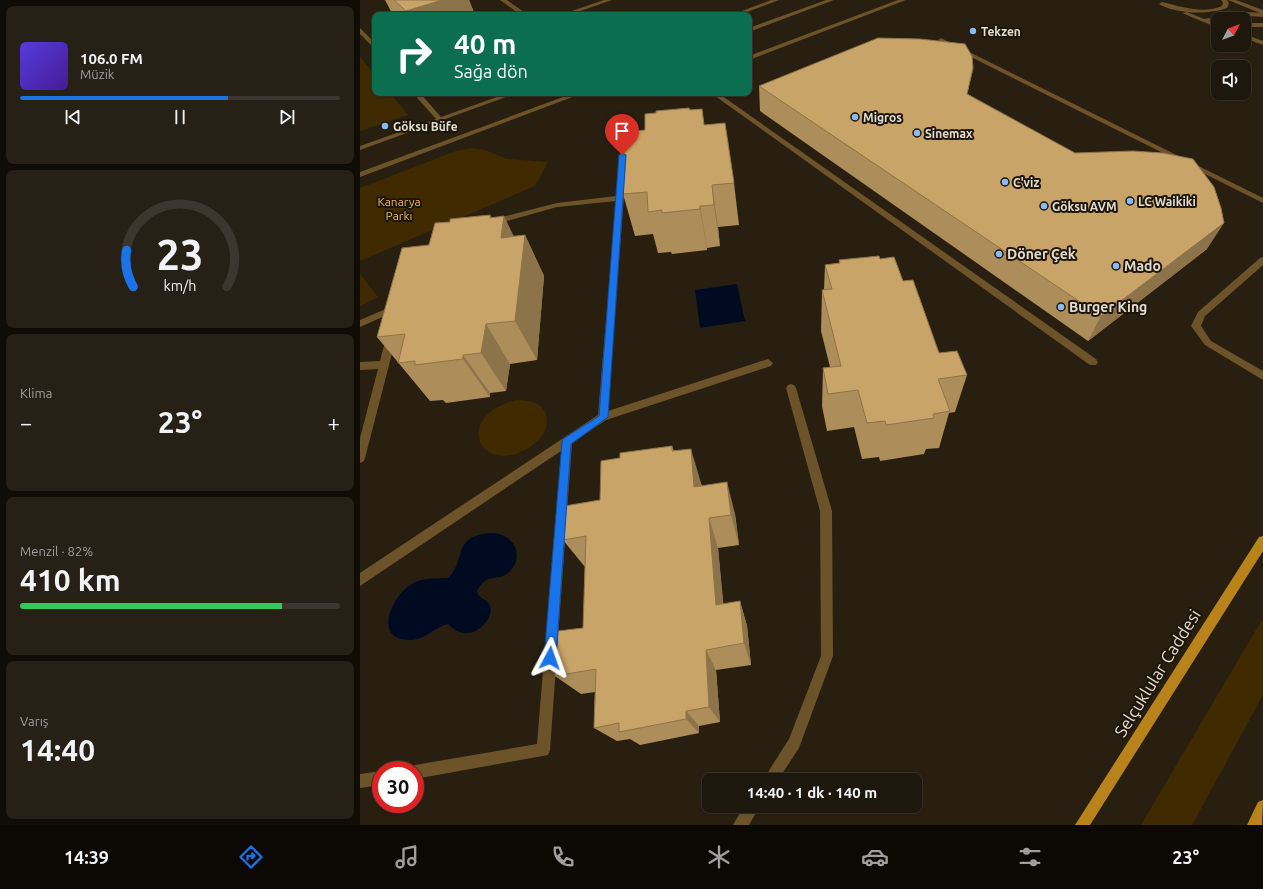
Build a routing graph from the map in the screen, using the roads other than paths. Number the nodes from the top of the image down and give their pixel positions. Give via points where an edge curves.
1 (503, 0) edge
2 (609, 0) edge
3 (776, 0) edge
4 (831, 0) edge
5 (903, 0) edge
6 (1224, 0) edge
7 (1231, 0) edge
8 (521, 12) edge
9 (572, 12) edge
10 (742, 12) edge
11 (1263, 14) edge
12 (1201, 19) junction
13 (1211, 23) edge
14 (1251, 24) edge
15 (1263, 25) edge
16 (752, 29) edge
17 (360, 30) edge
18 (1251, 39) edge
19 (941, 40) edge
20 (1263, 43) edge
21 (372, 44) edge
22 (752, 57) edge
23 (419, 96) edge
24 (505, 96) edge
25 (572, 96) edge
26 (718, 96) edge
27 (440, 119) junction
28 (360, 148) edge
29 (622, 155) edge
30 (360, 175) edge
31 (620, 198) junction
32 (1263, 201) edge
33 (482, 226) edge
34 (1263, 260) edge
35 (360, 324) edge
36 (1093, 362) dead end
37 (768, 363) dead end
38 (384, 365) junction
39 (360, 366) edge
40 (1263, 376) edge
41 (791, 388) dead end
42 (603, 417) junction
43 (567, 442) junction
44 (360, 458) edge
45 (1263, 541) edge
46 (360, 580) edge
47 (424, 770) edge
48 (775, 773) edge
49 (372, 779) edge
50 (360, 781) edge
51 (1263, 807) edge
52 (748, 813) edge
53 (740, 825) edge
54 (1082, 825) edge
55 (1254, 825) edge

1 - 8 street
2 - 9 street
3 - 10 street
4 - 16 street
5 - 22 street
6 - 12 street via 1225,7 1213,11 1159,3
7 - 11 street
11 - 12 street
12 - 13 street
14 - 15 street
17 - 21 street
18 - 20 street
19 - 32 street
23 - 27 street
24 - 27 street
25 - 30 street
26 - 36 street
27 - 28 street
29 - 31 street
31 - 33 street via 557,205 503,218
31 - 42 street
34 - 40 street via 1201,314 1196,326 1208,343
35 - 38 street via 400,303
37 - 42 street
38 - 39 street
38 - 44 street
41 - 48 street via 826,511 826,656 794,743
42 - 43 street
43 - 46 street
43 - 47 street via 543,750
45 - 54 main road, Selçuklular Caddesi
49 - 50 street
51 - 55 main road
52 - 53 street

